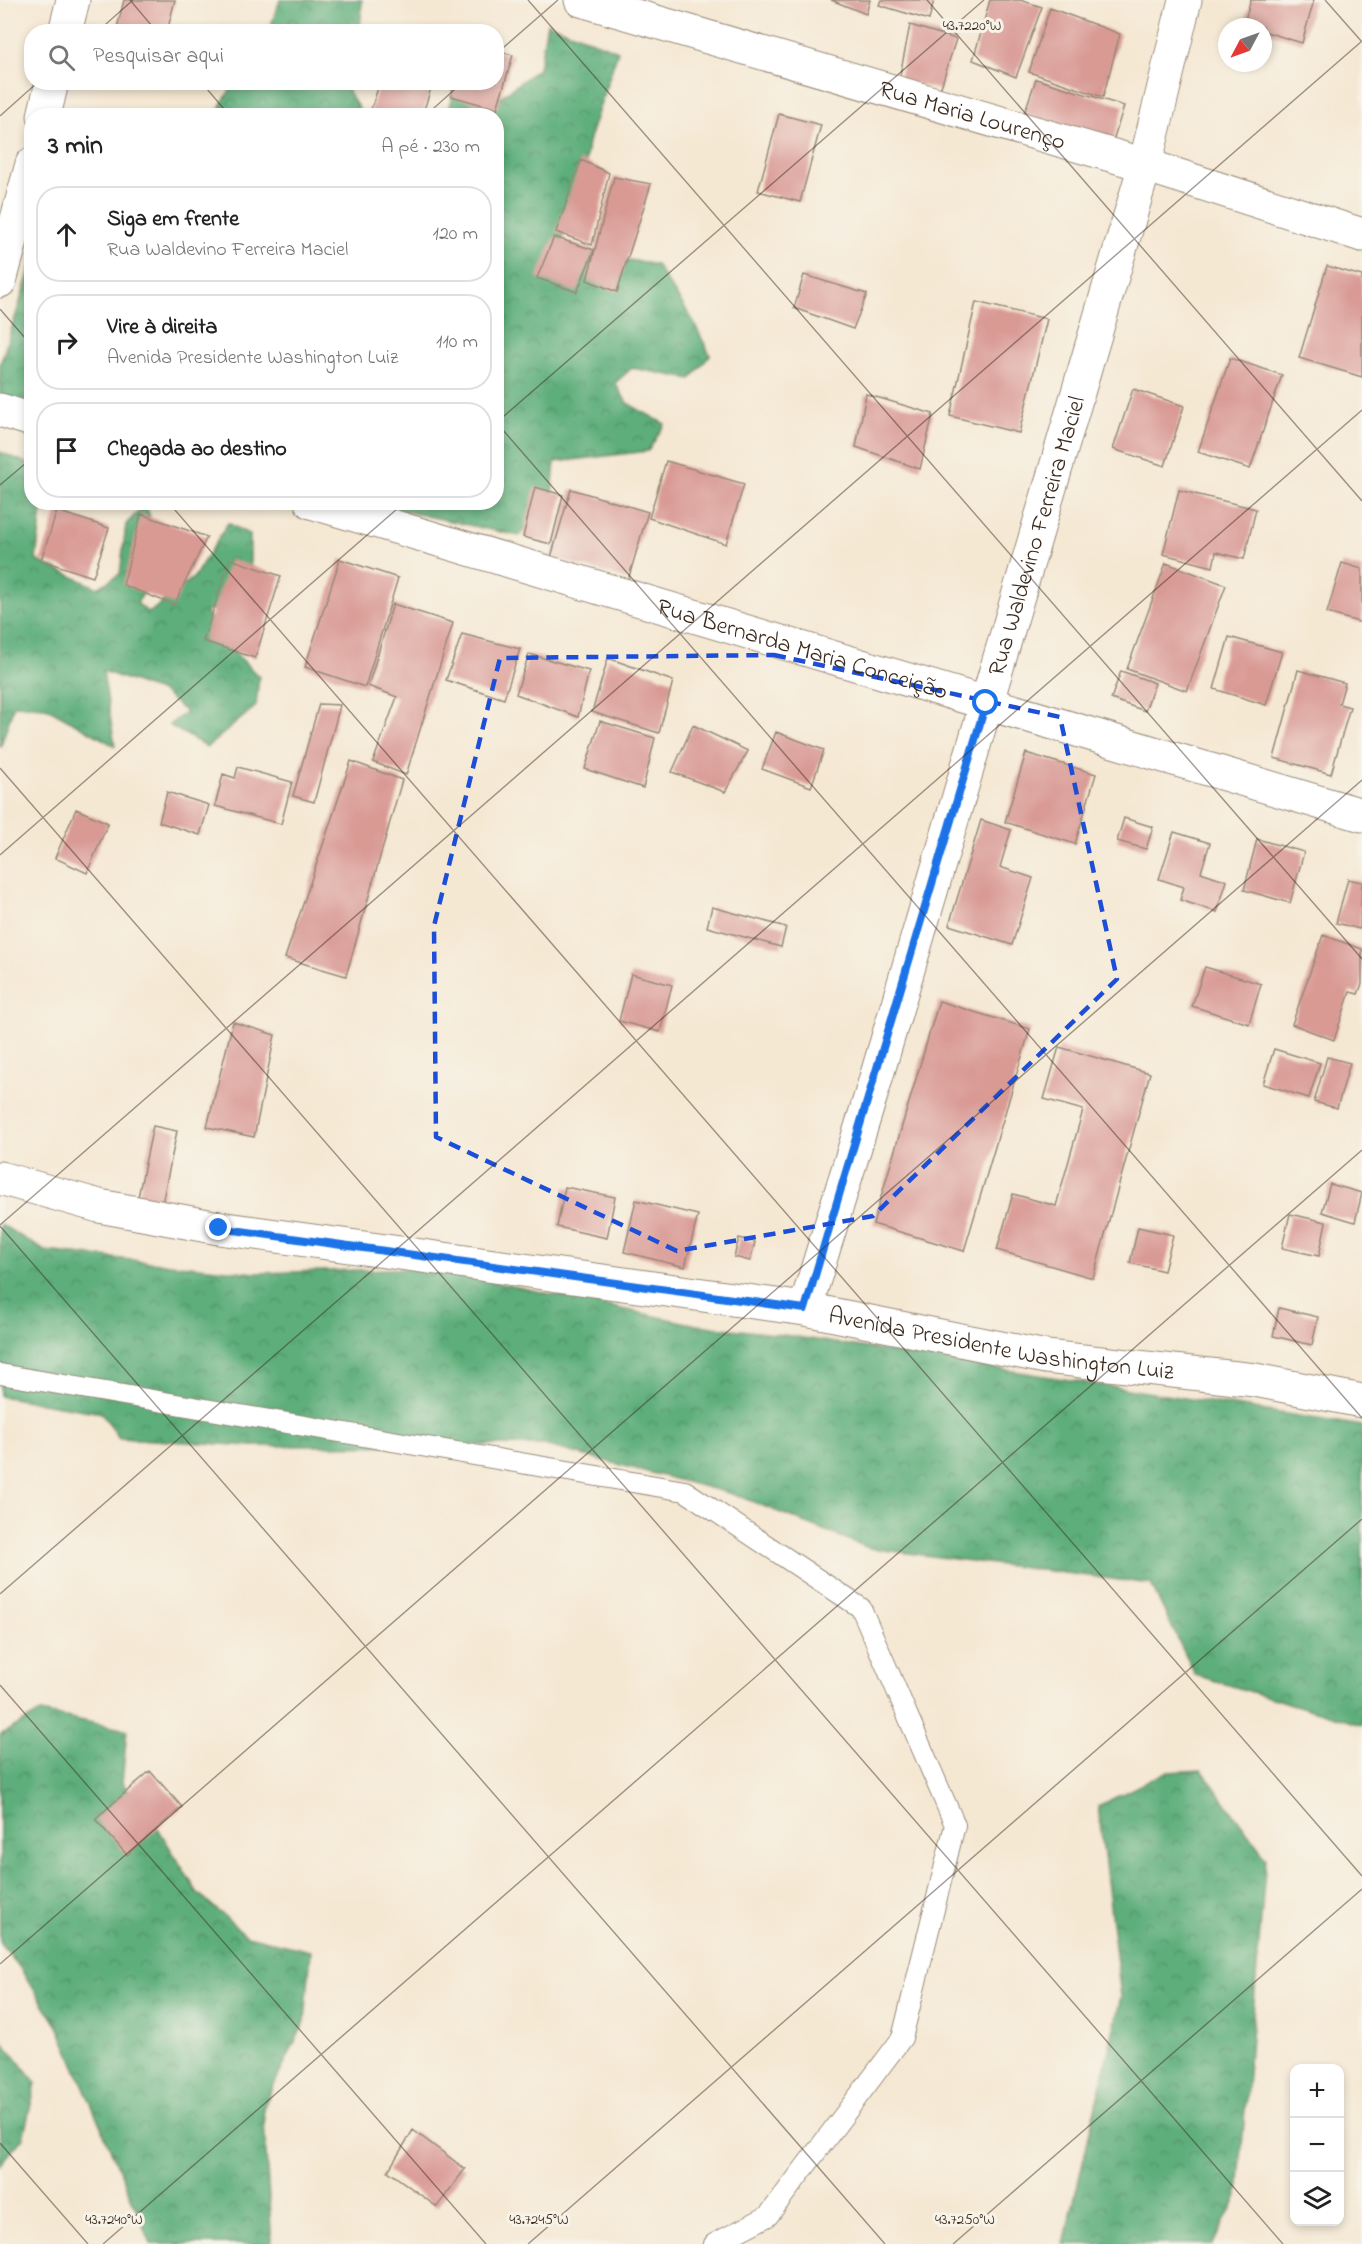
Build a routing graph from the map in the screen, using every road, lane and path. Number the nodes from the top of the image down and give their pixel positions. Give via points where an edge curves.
1 (73, 0) edge
2 (582, 0) edge
3 (1185, 0) edge
4 (67, 24) edge
5 (50, 90) edge
6 (46, 108) edge
7 (1145, 165) junction
8 (24, 193) edge
9 (1362, 235) edge
10 (0, 281) edge
11 (0, 410) edge
12 (24, 418) edge
13 (338, 510) edge
14 (986, 703) junction
15 (1362, 815) edge
16 (0, 1178) edge
17 (805, 1309) junction
18 (0, 1374) edge
19 (1362, 1401) edge
20 (714, 2244) edge

1 - 4 street
2 - 7 street, Rua Maria Lourenço
3 - 7 street, Rua Waldevino Ferreira Maciel
5 - 6 street
7 - 9 street, Rua Maria Lourenço
7 - 14 street, Rua Waldevino Ferreira Maciel
8 - 10 street
11 - 12 street
13 - 14 street, Rua Bernarda Maria Conceição
14 - 15 street, Rua Bernarda Maria Conceição
14 - 17 street, Rua Waldevino Ferreira Maciel
16 - 17 street, Avenida Presidente Washington Luiz via 99,1206 219,1228
17 - 19 street, Avenida Presidente Washington Luiz via 1046,1357 1255,1380
18 - 20 lane via 685,1491 861,1608 955,1825 902,2038 768,2216

